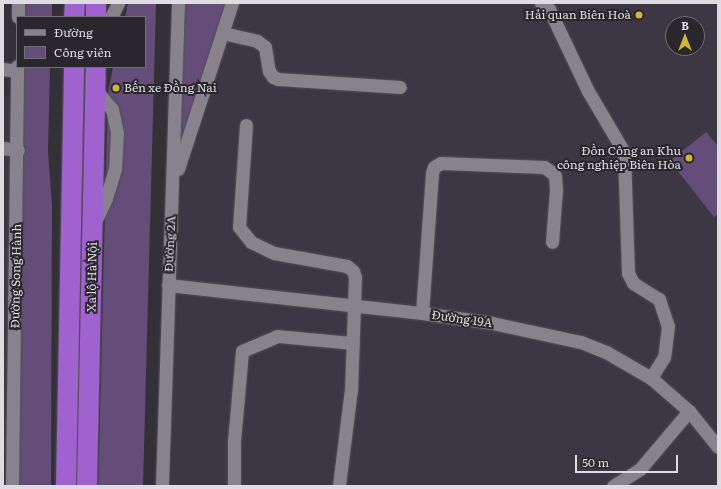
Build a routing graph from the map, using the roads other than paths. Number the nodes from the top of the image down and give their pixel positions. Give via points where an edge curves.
1 (18, 3) edge
2 (75, 3) edge
3 (96, 3) edge
4 (118, 3) edge
5 (178, 3) edge
6 (232, 3) edge
7 (541, 3) edge
8 (18, 16) edge
9 (74, 16) edge
10 (96, 16) edge
11 (112, 16) edge
12 (223, 33) junction
13 (17, 68) edge
14 (74, 68) edge
15 (96, 68) edge
16 (3, 69) edge
17 (400, 87) dead end
18 (246, 125) dead end
19 (3, 148) edge
20 (18, 150) junction
21 (173, 184) junction
22 (552, 242) dead end
23 (168, 285) junction
24 (353, 304) junction
25 (422, 313) junction
26 (353, 343) junction
27 (651, 378) junction
28 (689, 411) junction
29 (718, 447) edge
30 (8, 468) edge
31 (12, 486) edge
32 (66, 486) edge
33 (87, 486) edge
34 (162, 486) edge
35 (234, 486) edge
36 (339, 486) edge
37 (613, 486) edge

1 - 8 street
2 - 9 highway
3 - 10 highway
4 - 11 street
5 - 21 street, Đường 2A
6 - 12 street
7 - 27 street via 549,9 588,91 624,152 628,272 633,283 659,299 668,326 664,357
12 - 17 street via 257,41 265,47 269,71 272,77 278,79
12 - 21 street
13 - 16 street
13 - 20 street, Đường Song Hành
14 - 32 highway, Xa lộ Hà Nội
15 - 33 highway, Xa lộ Hà Nội
18 - 24 street via 240,227 251,242 274,253 347,266 355,277
19 - 20 street
20 - 30 street, Đường Song Hành
21 - 23 street, Đường 2A
22 - 25 street via 556,190 555,176 550,171 544,167 441,163 434,167 432,173
23 - 24 street, Đường 19A
23 - 34 street, Đường 2A
24 - 25 street, Đường 19A
24 - 26 street
25 - 27 street, Đường 19A via 553,334 606,352
26 - 35 street via 277,336 242,351 234,441
26 - 36 street
27 - 28 street, Đường 19A
28 - 29 street, Đường 19A
28 - 37 street via 640,469
30 - 31 street, Đường Song Hành

